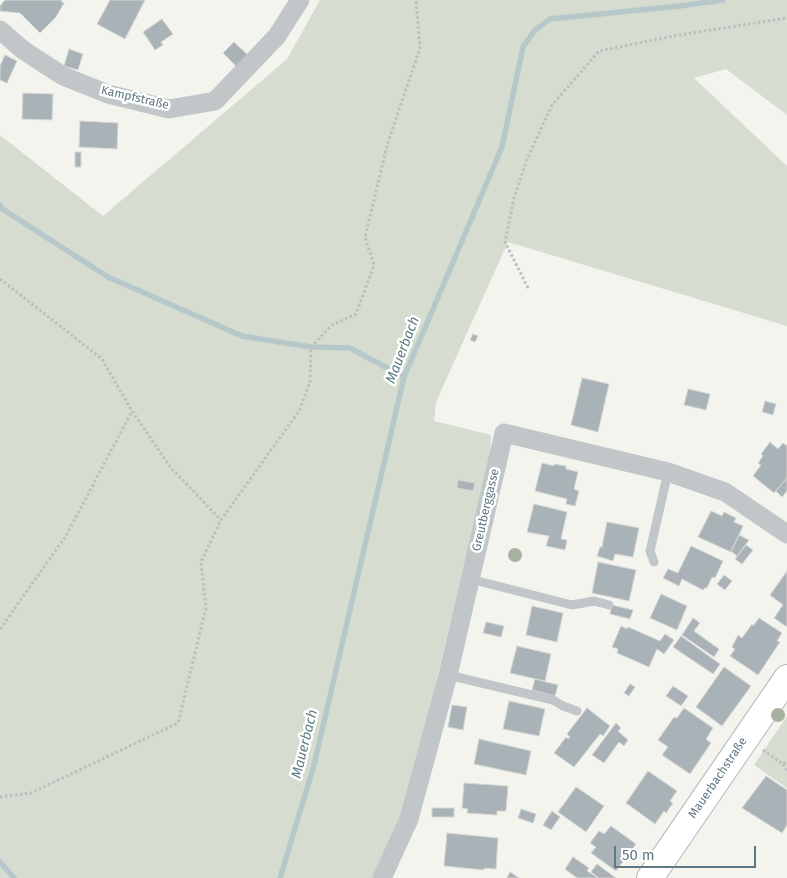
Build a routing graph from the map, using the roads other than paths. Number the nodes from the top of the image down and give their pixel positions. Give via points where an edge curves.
1 (300, 0) edge
2 (0, 30) edge
3 (668, 472) junction
4 (787, 534) edge
5 (654, 562) dead end
6 (470, 579) junction
7 (609, 605) dead end
8 (448, 675) junction
9 (787, 678) edge
10 (577, 712) dead end
11 (382, 878) edge
12 (650, 878) edge

1 - 2 street, Kampfstraße via 277,36 215,100 169,108 108,94 63,76 23,50
3 - 4 street, Greutberggasse via 725,492
3 - 5 lane via 650,551
3 - 6 street, Greutberggasse via 504,433
6 - 7 lane via 572,606 594,601
6 - 8 street, Greutberggasse
8 - 10 lane via 553,700
8 - 11 street, Greutberggasse via 409,819
9 - 12 main road, Mauerbachstraße

